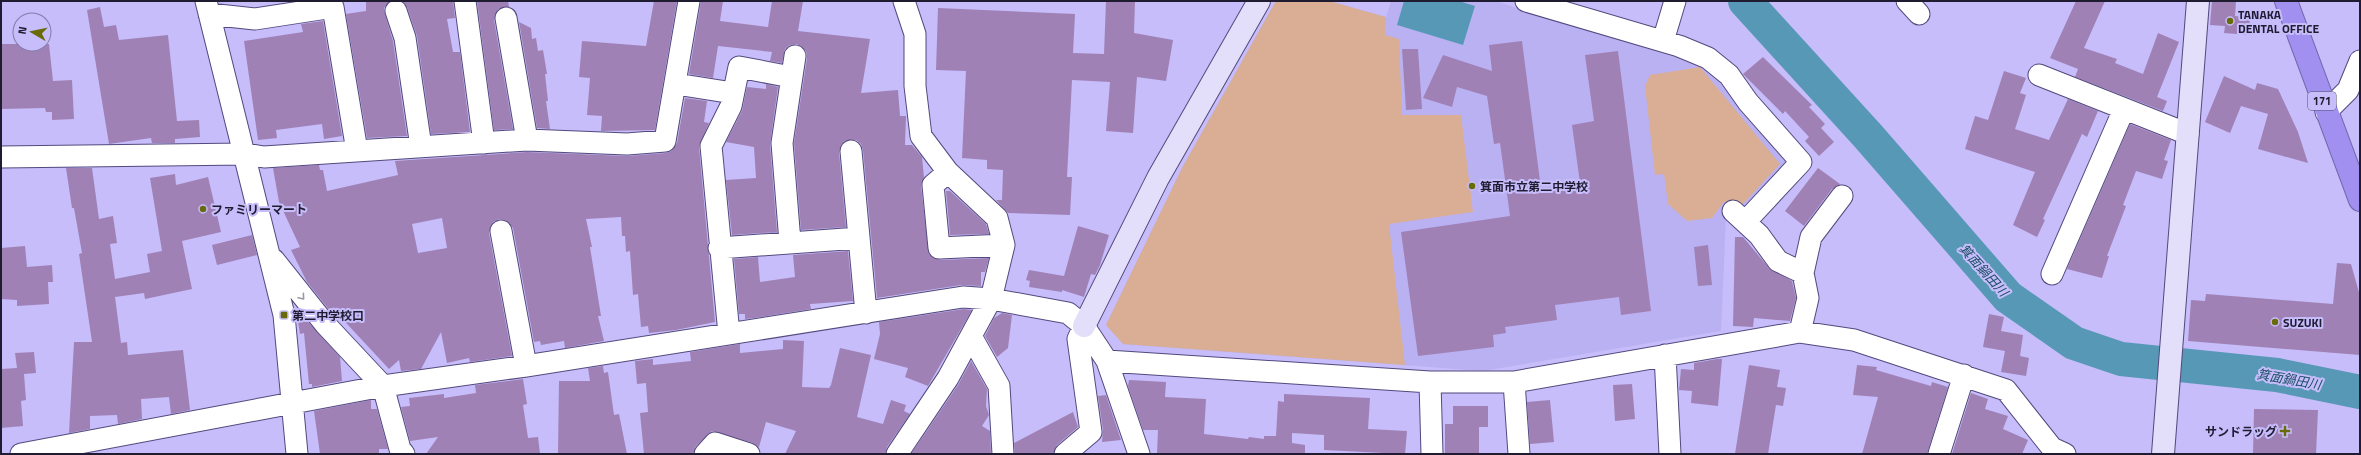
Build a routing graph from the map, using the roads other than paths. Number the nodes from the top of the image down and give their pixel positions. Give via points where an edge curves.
1 (465, 1) edge
2 (689, 1) edge
3 (904, 1) edge
4 (1259, 1) edge
5 (1526, 1) edge
6 (1675, 1) edge
7 (2198, 1) edge
8 (2286, 1) edge
9 (208, 7) edge
10 (1584, 9) edge
11 (396, 11) dead end
12 (506, 18) dead end
13 (1663, 41) junction
14 (795, 56) dead end
15 (2360, 61) edge
16 (2039, 74) dead end
17 (791, 77) junction
18 (676, 84) junction
19 (733, 93) junction
20 (2124, 110) junction
21 (2326, 112) junction
22 (2188, 134) junction
23 (527, 140) junction
24 (484, 143) junction
25 (421, 147) junction
26 (357, 151) junction
27 (851, 151) dead end
28 (245, 154) junction
29 (1, 156) edge
30 (948, 172) junction
31 (1842, 196) dead end
32 (2360, 200) edge
33 (501, 231) dead end
34 (859, 238) junction
35 (790, 242) junction
36 (1004, 245) junction
37 (719, 248) junction
38 (270, 255) junction
39 (1803, 274) junction
40 (2052, 274) dead end
41 (991, 299) junction
42 (866, 313) junction
43 (1084, 326) junction
44 (1800, 332) junction
45 (729, 334) junction
46 (971, 336) junction
47 (1665, 355) junction
48 (1107, 361) junction
49 (526, 366) junction
50 (1964, 374) junction
51 (1430, 382) junction
52 (1514, 382) junction
53 (383, 386) junction
54 (293, 401) junction
55 (44, 452) edge
56 (401, 452) edge
57 (21, 454) edge
58 (297, 454) edge
59 (705, 454) edge
60 (749, 454) edge
61 (897, 454) edge
62 (1003, 454) edge
63 (1064, 454) edge
64 (1139, 454) edge
65 (1432, 454) edge
66 (1519, 454) edge
67 (1670, 454) edge
68 (1939, 454) edge
69 (2065, 454) edge
70 (2163, 454) edge

1 - 24 street
2 - 18 street
3 - 30 street via 915,34 915,86 921,136
4 - 43 street via 1158,178
5 - 10 street
6 - 13 street
7 - 22 street
8 - 21 highway, 171
9 - 26 street via 255,19 333,8
9 - 28 street
10 - 13 street
11 - 25 street via 405,38
12 - 23 street
13 - 39 street via 1708,58 1729,75 1748,102 1801,162 1740,216 1759,235 1778,261
14 - 17 street
15 - 21 street via 2348,90
16 - 20 street
17 - 19 street via 739,66
17 - 35 street via 782,143
18 - 19 street
18 - 23 street via 665,141 627,144
19 - 37 street via 730,106 711,146
20 - 22 street
20 - 40 street
21 - 32 highway, 171
22 - 70 street
23 - 24 street
24 - 25 street
25 - 26 street
26 - 28 street via 264,157
27 - 34 street
28 - 29 street
28 - 38 street
30 - 36 street via 996,218
30 - 36 street via 933,185 939,248
31 - 39 street via 1811,237
33 - 49 street
34 - 35 street
34 - 42 street
35 - 37 street
36 - 41 street
37 - 45 street
38 -> 53 street via 325,324
38 - 54 street via 284,315
39 - 44 street via 1808,298
41 - 42 street via 964,298
41 - 43 street via 1068,313
41 - 46 street
42 - 45 street
43 - 48 street
43 - 63 street via 1078,339 1091,432
44 - 47 street
44 - 50 street via 1854,340
45 - 49 street
46 - 61 street via 948,378
46 - 62 street via 999,386
47 - 52 street
47 - 67 street
48 - 51 street
48 - 64 street
49 - 53 street
50 - 68 street
50 - 69 street via 2006,390 2052,448
51 - 52 street
51 - 65 street
52 - 66 street
53 - 54 street
53 - 56 street
54 - 55 street
54 - 58 street
55 - 57 street
59 - 60 street via 715,443

